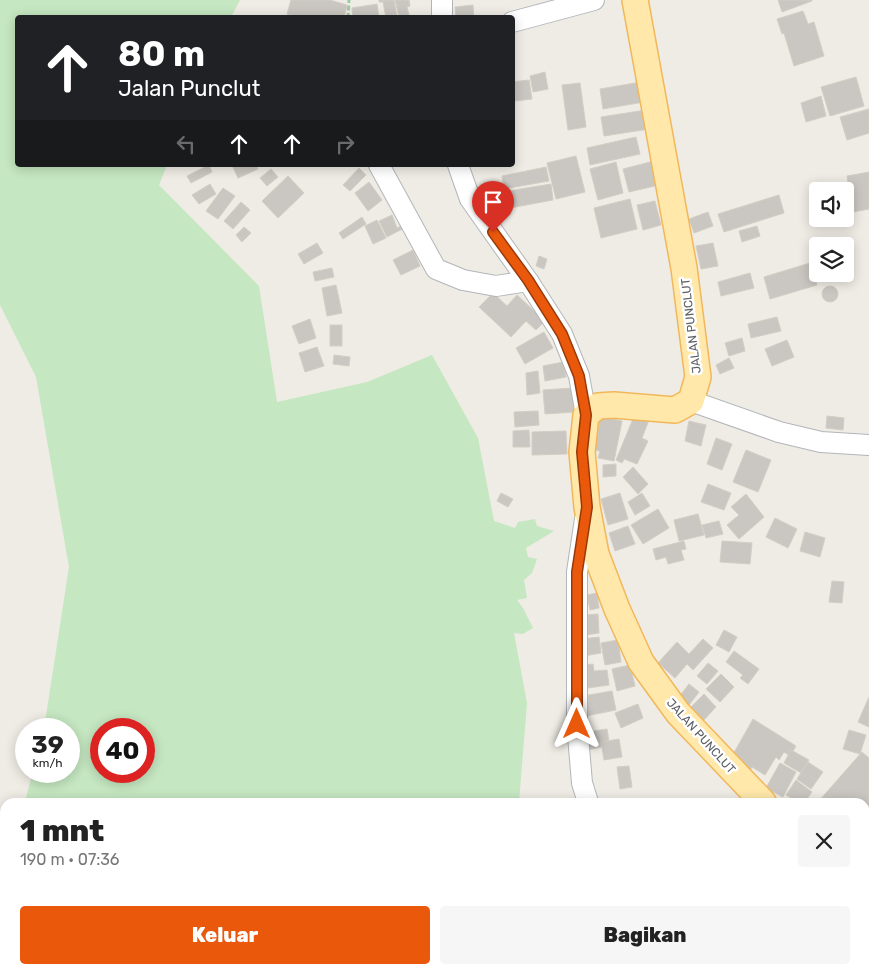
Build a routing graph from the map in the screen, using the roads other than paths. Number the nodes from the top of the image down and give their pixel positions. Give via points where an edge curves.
1 (442, 0) edge
2 (594, 0) edge
3 (635, 0) edge
4 (442, 15) edge
5 (515, 21) edge
6 (380, 167) edge
7 (459, 167) edge
8 (528, 280) junction
9 (691, 401) junction
10 (586, 415) junction
11 (869, 444) edge
12 (587, 507) junction
13 (587, 798) edge
14 (759, 798) edge

1 - 4 street
2 - 5 street
3 - 9 main road, JALAN PUNCLUT via 684,268 698,377
6 - 8 street via 436,269 464,280 496,286
7 - 8 street via 470,199
8 - 10 street via 562,334 579,376
9 - 10 main road via 675,410 598,406
9 - 11 street via 779,432 821,442
10 - 12 main road, JALAN PUNCLUT via 582,452
12 - 13 street via 577,572 577,724 582,783
12 - 14 main road, JALAN PUNCLUT via 596,554 641,662 678,713

